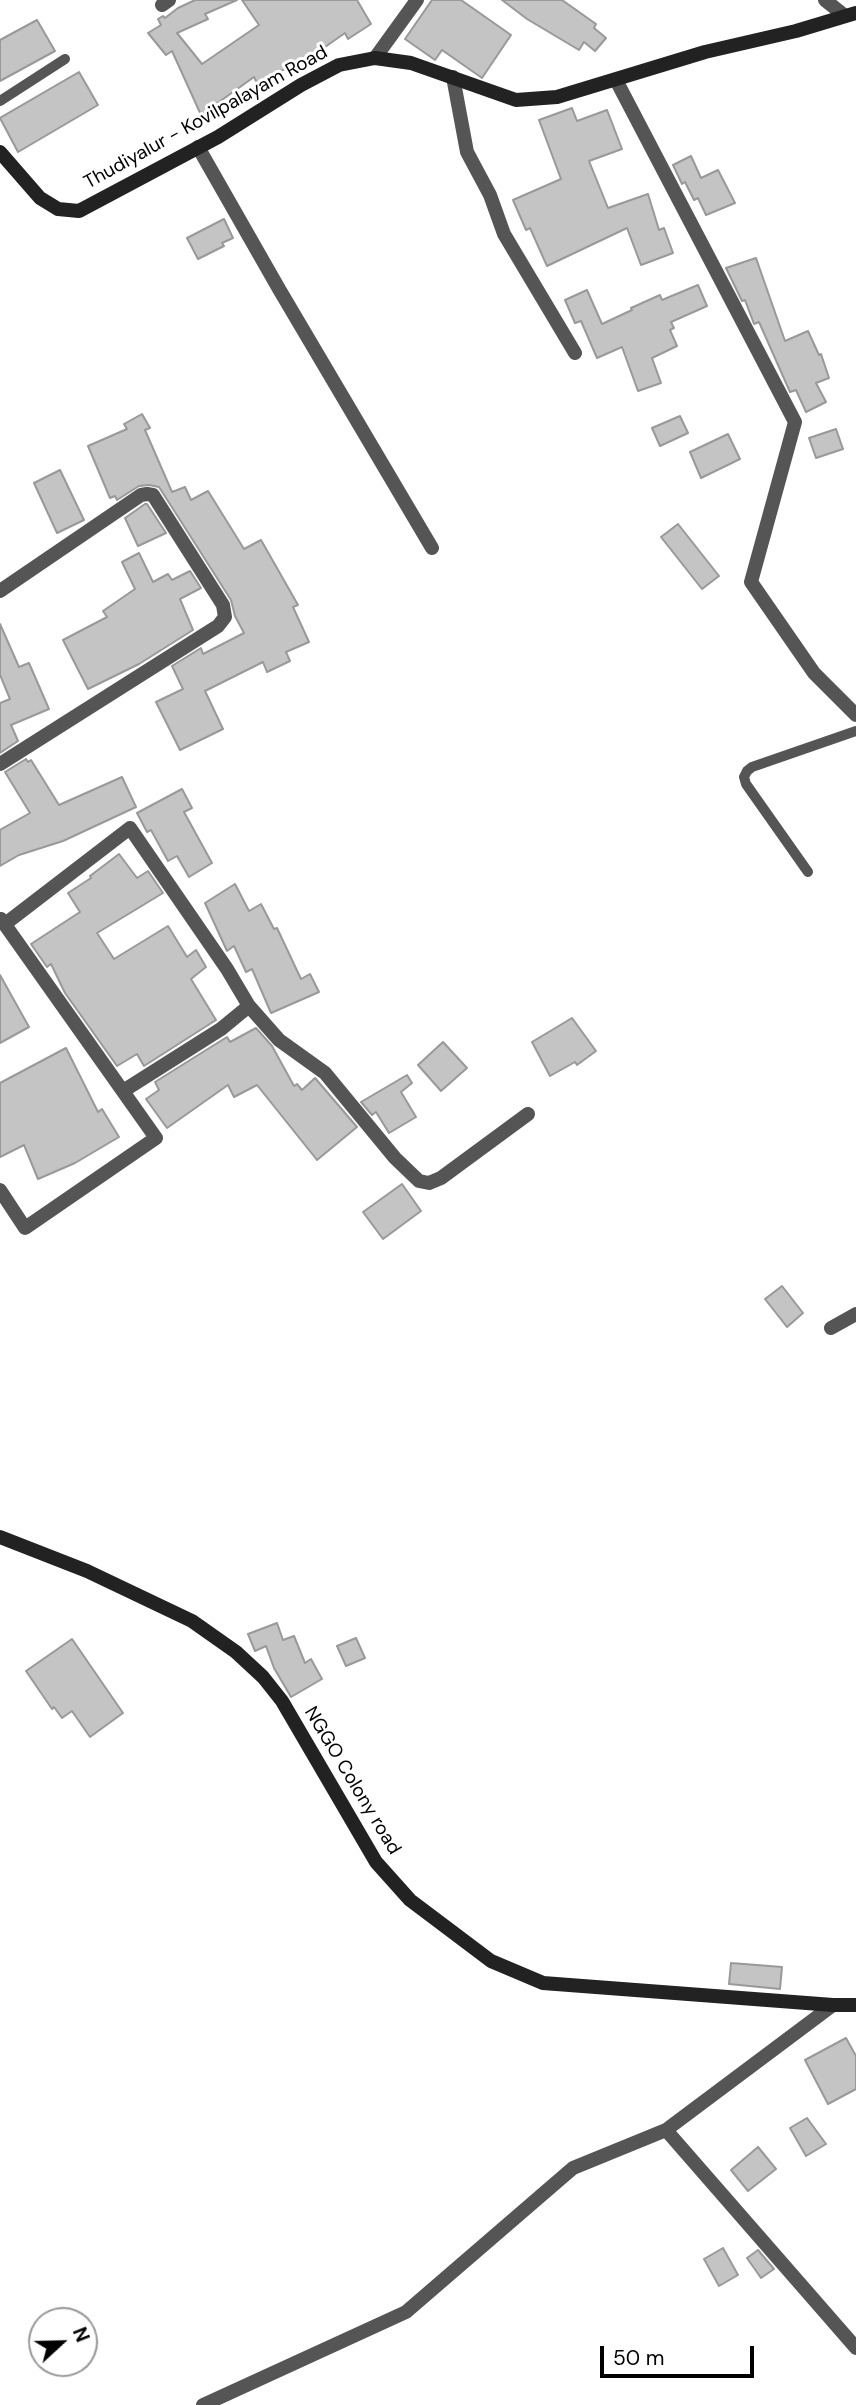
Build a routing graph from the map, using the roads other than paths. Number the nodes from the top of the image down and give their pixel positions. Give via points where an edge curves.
1 (418, 0) edge
2 (825, 0) edge
3 (851, 15) edge
4 (376, 58) junction
5 (65, 59) dead end
6 (453, 77) junction
7 (617, 80) junction
8 (0, 101) edge
9 (198, 147) junction
10 (0, 152) edge
11 (575, 353) dead end
12 (432, 548) dead end
13 (0, 591) edge
14 (856, 715) edge
15 (856, 731) edge
16 (0, 764) edge
17 (808, 872) dead end
18 (2, 921) edge
19 (249, 1006) junction
20 (123, 1091) junction
21 (527, 1114) dead end
22 (0, 1190) edge
23 (856, 1314) edge
24 (831, 1328) dead end
25 (0, 1537) edge
26 (856, 2005) edge
27 (834, 2006) junction
28 (666, 2130) junction
29 (856, 2348) edge
30 (203, 2405) edge

1 - 4 street
2 - 3 street
3 - 7 street, Thudiyalur - Kovilpalayam Road
4 - 6 street, Thudiyalur - Kovilpalayam Road via 411,63
4 - 9 street, Thudiyalur - Kovilpalayam Road via 339,65
5 - 8 lane
6 - 7 street, Thudiyalur - Kovilpalayam Road via 516,100 557,97
6 - 11 street via 467,152 504,234
7 - 14 street via 795,422 751,582 814,673
9 - 10 street, Thudiyalur - Kovilpalayam Road via 79,211 58,208 40,198
9 - 12 street
13 - 16 street via 147,494 153,495 223,606 225,617 218,626
15 - 17 lane via 752,767 744,777
18 - 19 street via 130,828
18 - 20 street
19 - 20 street
19 - 21 street via 279,1040 325,1073 419,1181 440,1178
20 - 22 street via 156,1138 25,1228
23 - 24 street
25 - 27 street, NGGO Colony road via 87,1571 192,1621 236,1652 282,1701 376,1862 410,1900 491,1961 543,1983
26 - 27 street, NGGO Colony road
27 - 28 street
28 - 29 street
28 - 30 street via 573,2168 406,2312

